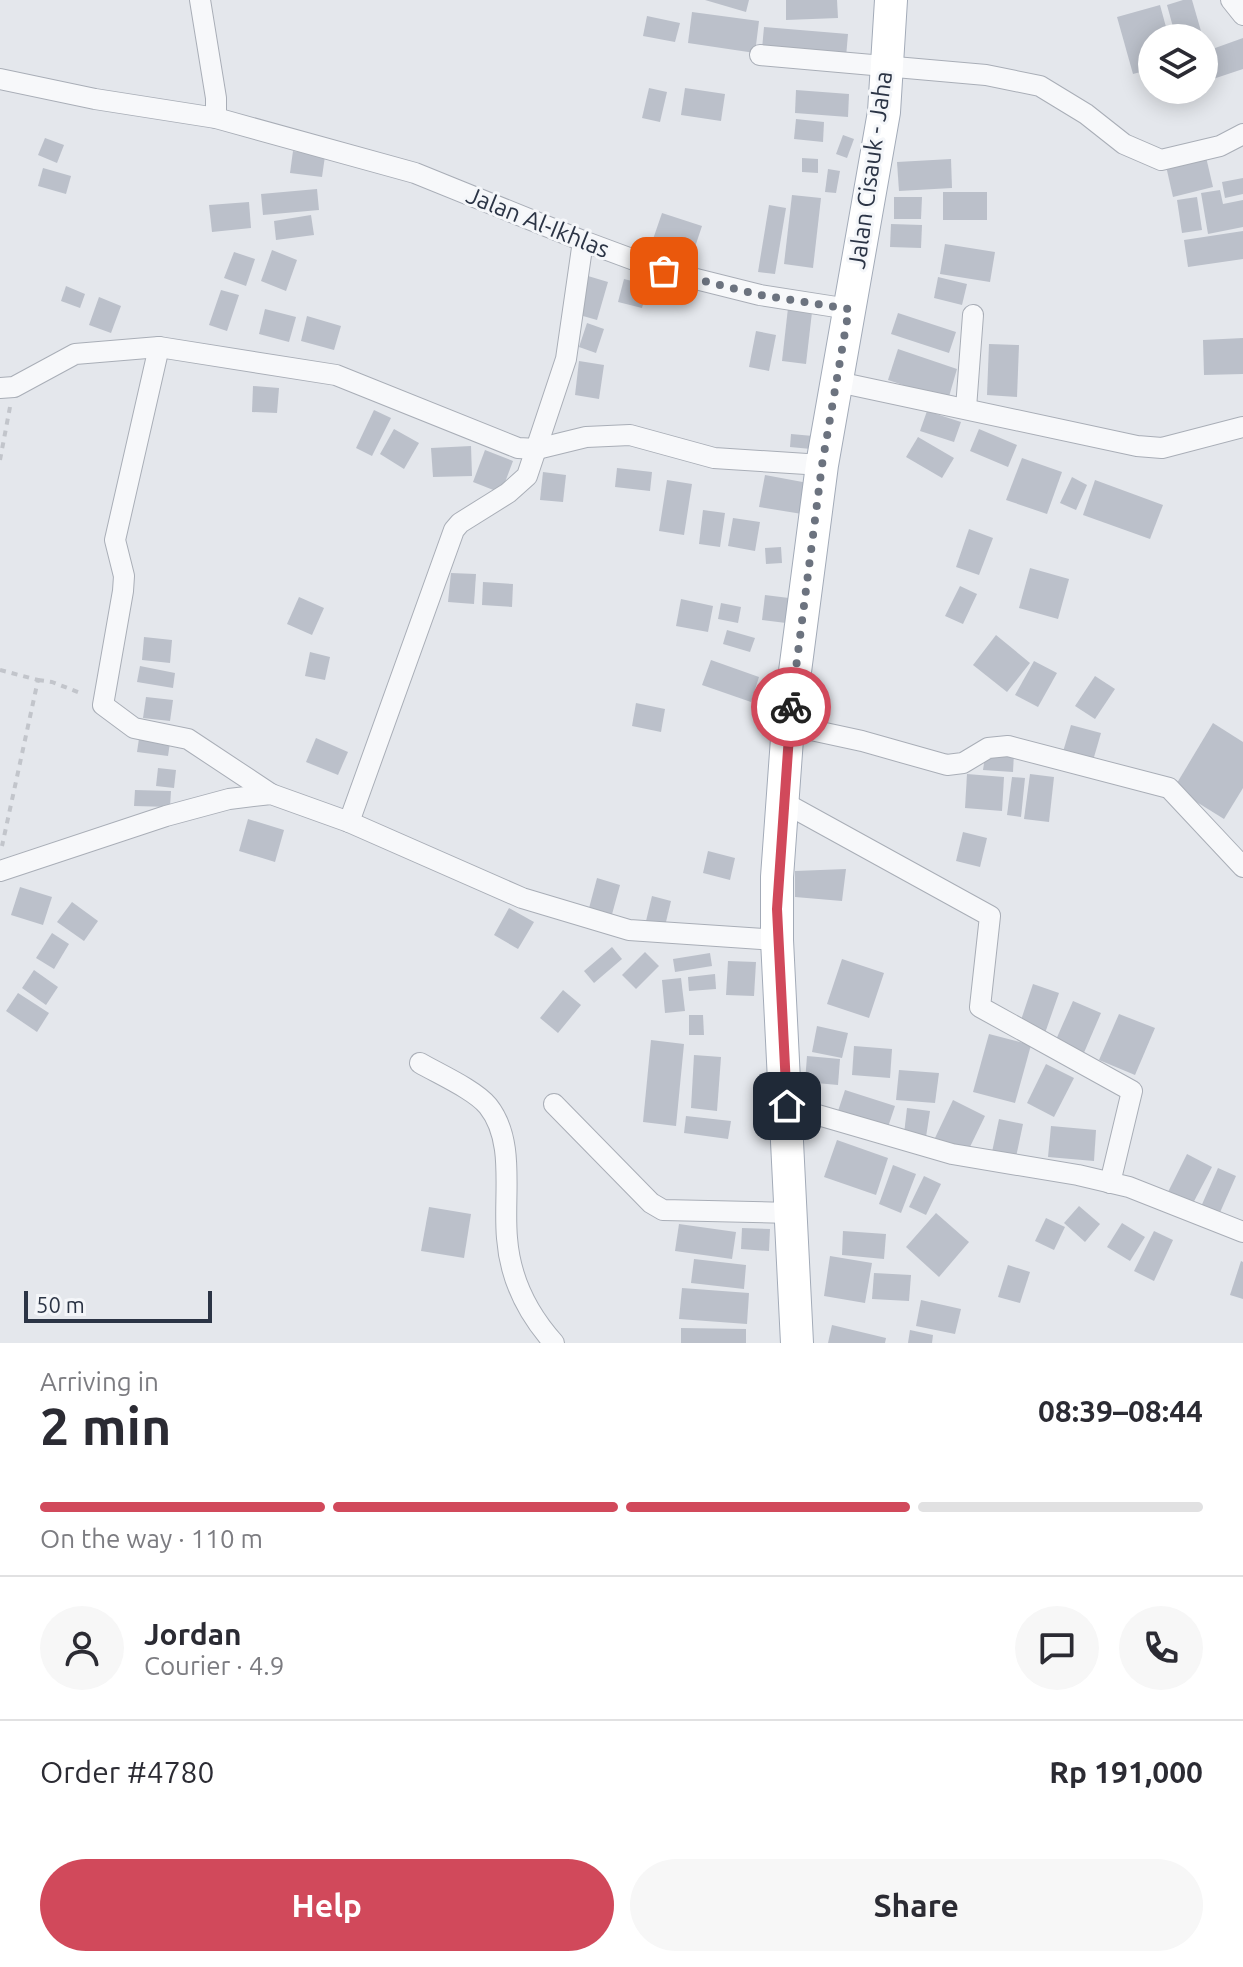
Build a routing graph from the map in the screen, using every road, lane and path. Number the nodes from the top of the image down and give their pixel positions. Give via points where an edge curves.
1 (200, 0) edge
2 (891, 0) edge
3 (1231, 0) edge
4 (1243, 15) edge
5 (760, 55) dead end
6 (886, 67) junction
7 (0, 79) edge
8 (216, 118) junction
9 (1243, 134) edge
10 (583, 241) junction
11 (849, 309) junction
12 (973, 315) dead end
13 (159, 347) junction
14 (838, 382) junction
15 (7, 387) edge
16 (966, 408) junction
17 (1243, 427) edge
18 (537, 449) junction
19 (0, 460) edge
20 (822, 465) junction
21 (0, 670) edge
22 (38, 680) junction
23 (103, 705) junction
24 (788, 725) junction
25 (271, 794) junction
26 (783, 802) junction
27 (349, 822) junction
28 (0, 853) edge
29 (1243, 867) edge
30 (0, 871) edge
31 (777, 940) junction
32 (420, 1063) dead end
33 (554, 1104) dead end
34 (787, 1106) junction
35 (1110, 1183) junction
36 (791, 1213) junction
37 (1243, 1232) edge
38 (554, 1343) edge
39 (797, 1343) edge

1 - 8 street
2 - 6 main road, Jalan Cisauk - Jaha
3 - 4 street
5 - 6 street
6 - 9 street via 986,75 1040,86 1124,144 1161,160 1220,146
6 - 11 main road, Jalan Cisauk - Jaha via 884,112
7 - 8 street, Jalan Al-Ikhlas
8 - 10 street, Jalan Al-Ikhlas via 415,173
10 - 11 street, Jalan Al-Ikhlas via 664,271 760,295
10 - 18 street via 566,359
11 - 14 main road, Jalan Cisauk - Jaha
12 - 16 street
13 - 15 street via 75,354
13 - 18 street via 336,375 504,444
13 - 23 street via 115,540 123,591
14 - 16 street
14 - 20 main road, Jalan Cisauk - Jaha
15 - 19 path
16 - 17 street via 1162,448
18 - 20 street via 586,437 630,435 714,458
18 - 27 street via 527,476 454,530
20 - 24 main road, Jalan Cisauk - Jaha
21 - 22 path
22 - 23 path
22 - 28 path
23 - 25 street via 134,728 188,739
24 - 26 main road, Jalan Cisauk - Jaha
24 - 29 street via 947,765 963,763 988,748 1008,746 1169,788
25 - 27 street
25 - 30 street via 239,796 178,813
26 - 31 main road, Jalan Cisauk - Jaha
26 - 35 street via 990,916 980,1007 1132,1091
27 - 31 street via 522,898 629,930
31 - 34 main road, Jalan Cisauk - Jaha
32 - 38 street via 486,1103 501,1125 507,1239 515,1281 535,1321
33 - 36 street via 663,1210
34 - 35 street via 952,1154
34 - 36 main road, Jalan Cisauk - Jaha
35 - 37 street
36 - 39 main road, Jalan Cisauk - Jaha

